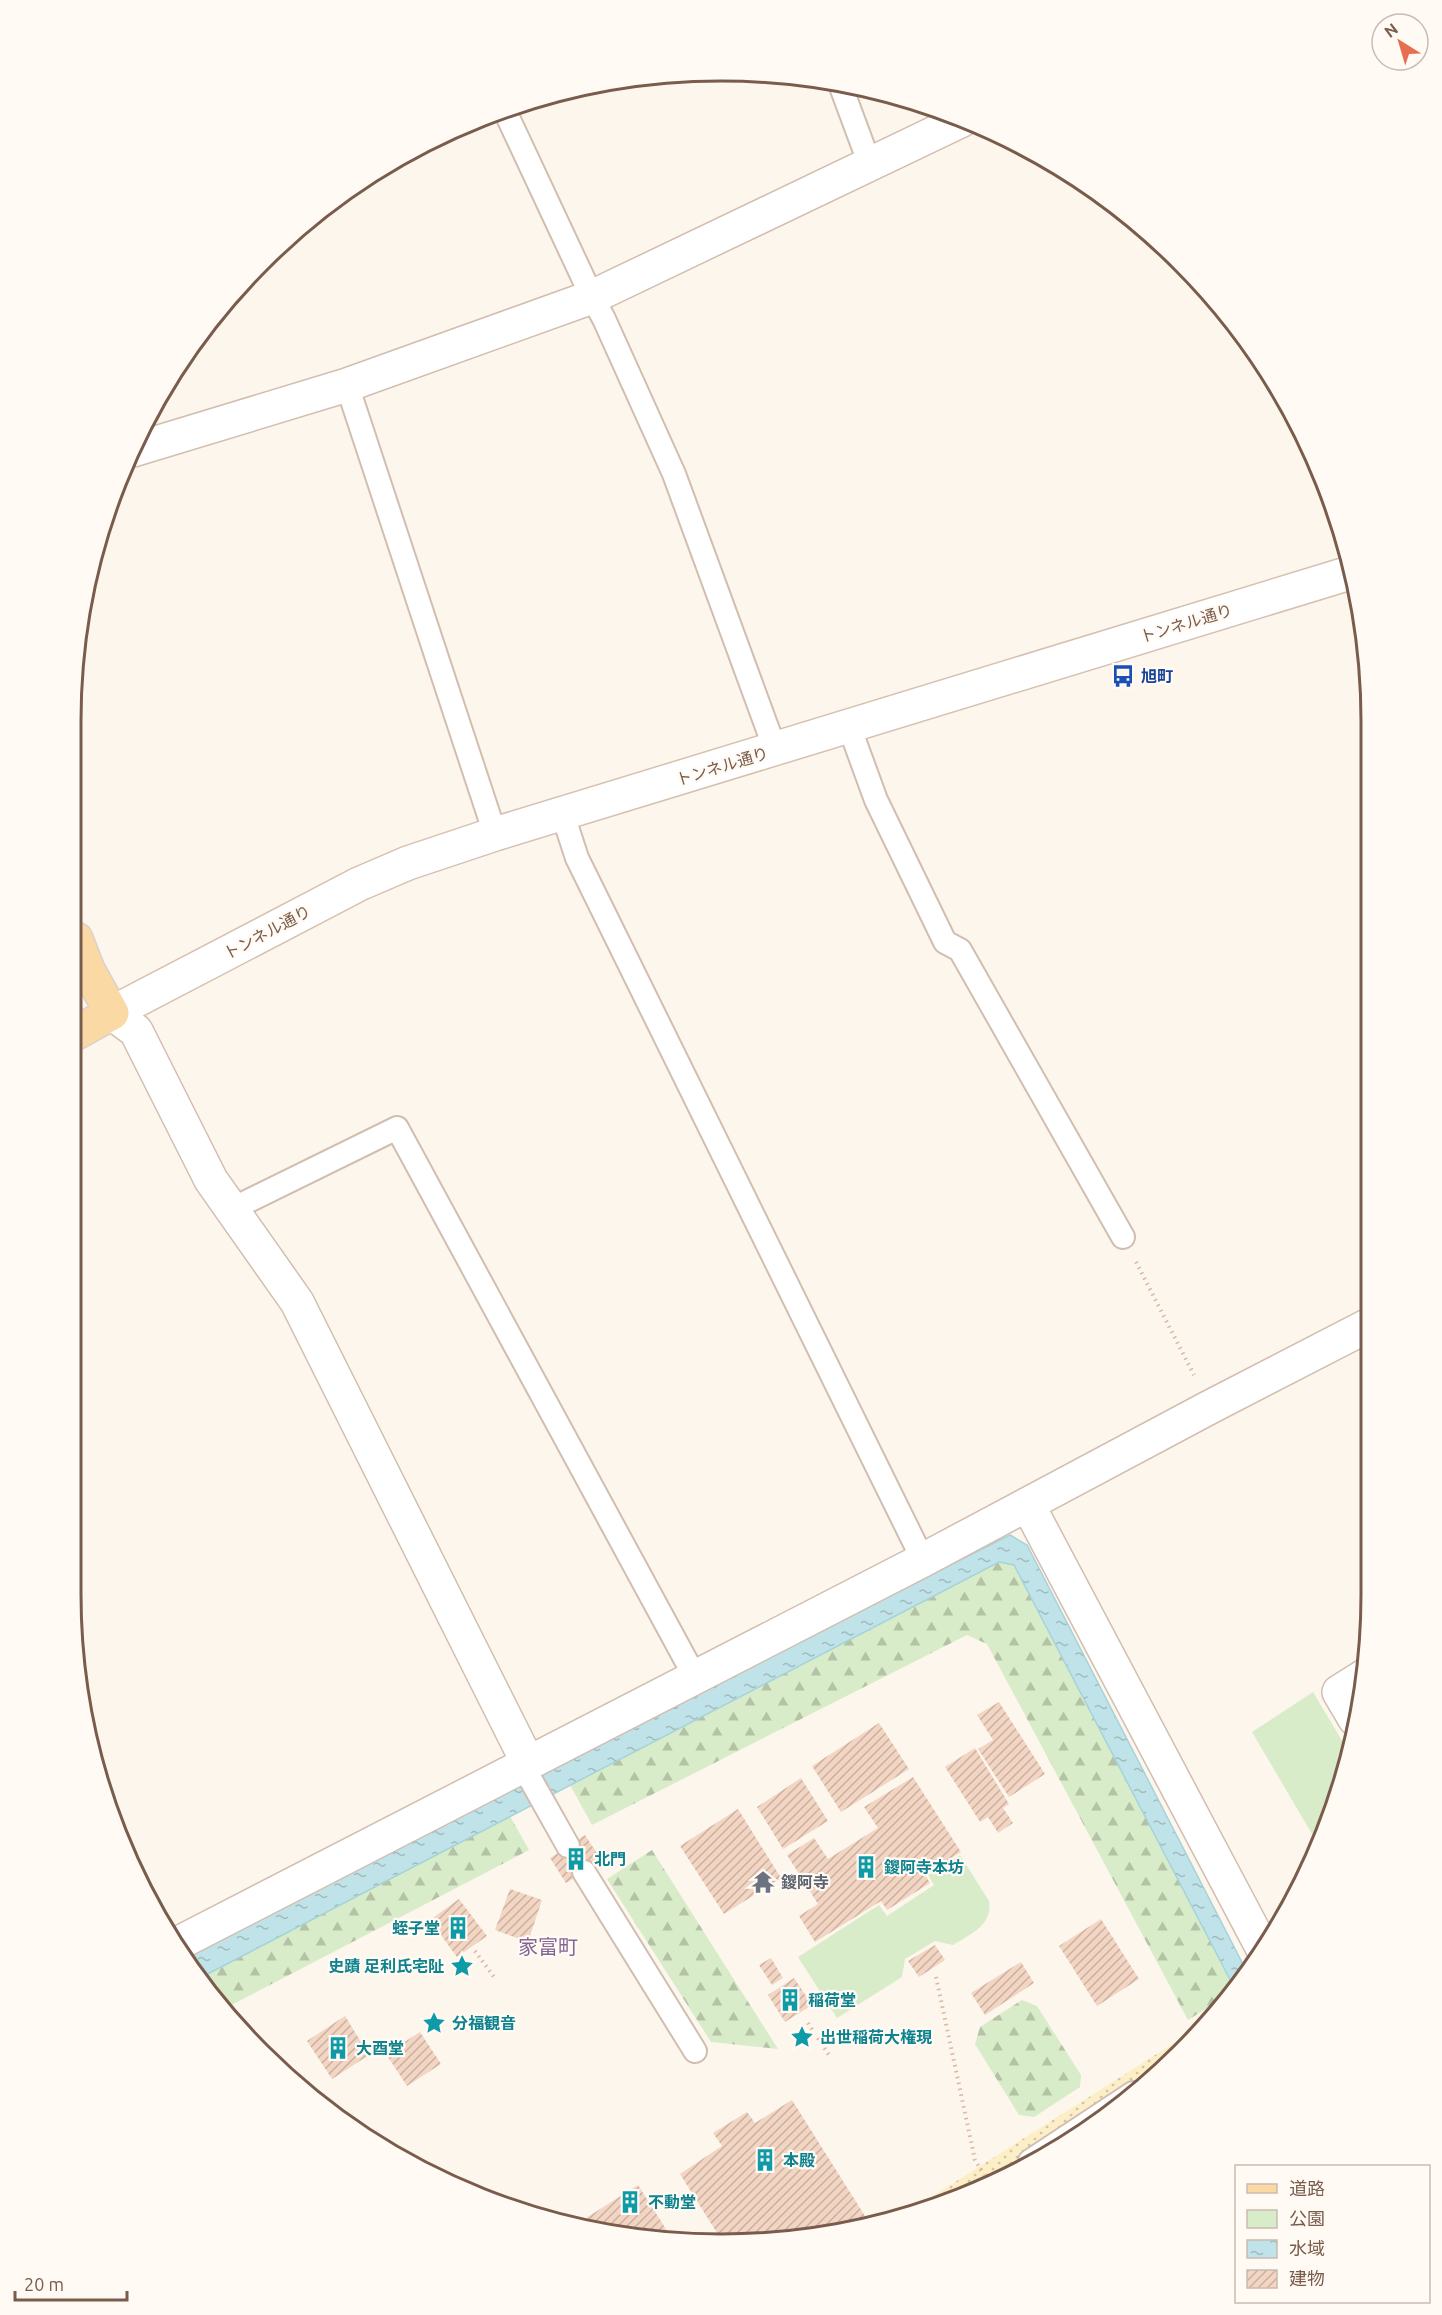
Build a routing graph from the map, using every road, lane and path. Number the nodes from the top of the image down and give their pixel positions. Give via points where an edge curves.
1 (843, 93) edge
2 (508, 118) edge
3 (952, 125) edge
4 (870, 165) junction
5 (592, 297) junction
6 (347, 385) junction
7 (143, 447) edge
8 (1344, 575) edge
9 (849, 726) junction
10 (776, 749) junction
11 (563, 815) junction
12 (495, 834) junction
13 (81, 952) edge
14 (112, 1013) junction
15 (81, 1030) edge
16 (231, 1209) junction
17 (1123, 1237) joint
18 (1361, 1329) edge
19 (1210, 1407) junction
20 (1028, 1505) junction
21 (923, 1560) junction
22 (695, 1677) junction
23 (1355, 1682) edge
24 (1350, 1711) edge
25 (527, 1768) junction
26 (568, 1846) dead end
27 (584, 1872) dead end
28 (183, 1941) edge
29 (1259, 1941) edge
30 (475, 1951) dead end
31 (494, 1977) dead end
32 (936, 1977) dead end
33 (808, 2023) dead end
34 (695, 2050) dead end
35 (831, 2058) dead end
36 (984, 2175) dead end

1 - 4 lane
2 - 5 lane
3 - 4 street
4 - 5 street
5 - 6 street
5 - 10 lane via 674,474
6 - 7 street
6 - 12 lane
8 - 9 street, トンネル通り
9 - 10 street, トンネル通り
9 - 17 lane via 876,800 945,942 960,950
10 - 11 street, トンネル通り
11 - 12 street, トンネル通り
11 - 21 lane via 577,858
12 - 14 street, トンネル通り via 359,884
13 - 14 main road
14 - 15 main road
14 - 16 street via 136,1031 211,1180
16 - 22 lane via 397,1128
16 - 25 street via 297,1302
17 - 19 path
18 - 19 street
19 - 20 street
20 - 21 street
20 - 29 street
21 - 22 street
22 - 25 street
23 - 24 street via 1339,1692
25 - 26 lane
25 - 28 street
27 - 34 lane
30 - 31 path
32 - 36 path via 975,2160
33 - 35 path

